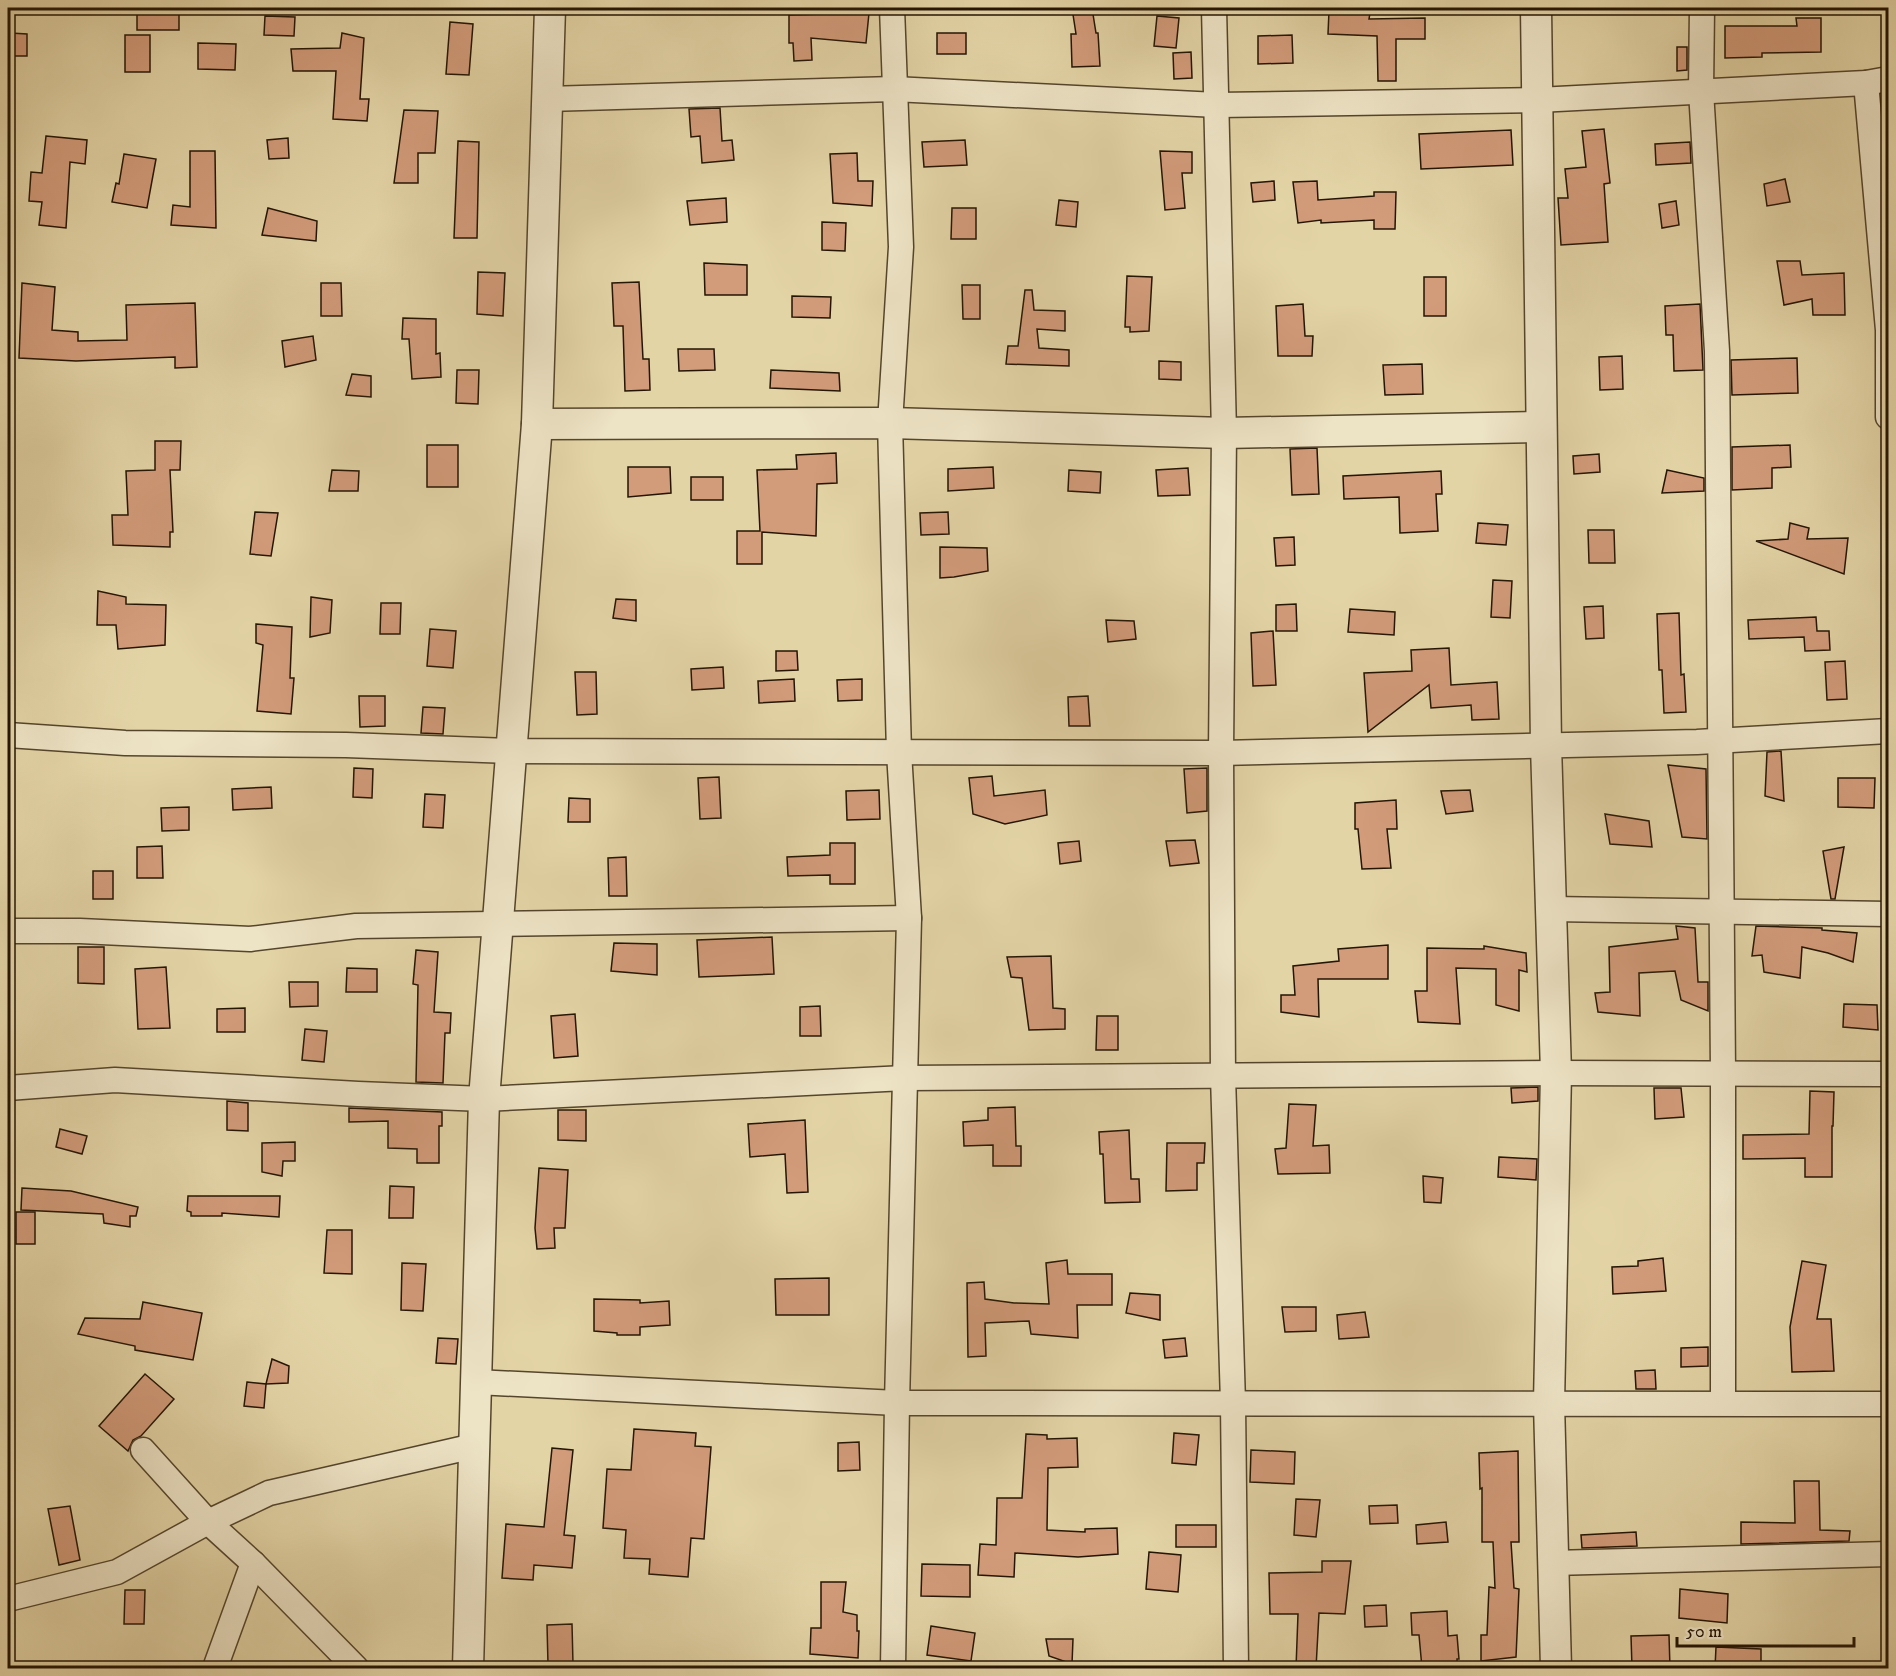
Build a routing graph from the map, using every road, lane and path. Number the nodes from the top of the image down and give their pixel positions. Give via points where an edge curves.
1 (550, 8) edge
2 (892, 8) edge
3 (1536, 8) edge
4 (1702, 8) edge
5 (1216, 10) edge
6 (1877, 81) edge
7 (894, 89) junction
8 (1701, 91) junction
9 (547, 99) junction
10 (1538, 100) junction
11 (1217, 105) junction
12 (1888, 417) edge
13 (890, 423) junction
14 (537, 424) junction
15 (1541, 427) junction
16 (1224, 433) junction
17 (1888, 731) edge
18 (8, 735) edge
19 (1720, 741) junction
20 (1545, 745) junction
21 (511, 751) junction
22 (898, 752) junction
23 (1221, 753) junction
24 (1551, 909) junction
25 (1721, 911) junction
26 (1888, 914) edge
27 (909, 918) junction
28 (497, 925) junction
29 (8, 932) edge
30 (1556, 1073) junction
31 (1723, 1074) junction
32 (1888, 1074) edge
33 (1223, 1076) junction
34 (905, 1078) junction
35 (8, 1088) edge
36 (483, 1099) junction
37 (476, 1382) junction
38 (897, 1403) junction
39 (1233, 1403) junction
40 (1549, 1403) junction
41 (1723, 1404) junction
42 (1888, 1404) edge
43 (474, 1446) junction
44 (143, 1450) dead end
45 (208, 1522) junction
46 (1888, 1554) edge
47 (253, 1563) junction
48 (1553, 1563) junction
49 (8, 1599) edge
50 (214, 1668) edge
51 (356, 1668) edge
52 (468, 1668) edge
53 (893, 1668) edge
54 (1236, 1668) edge
55 (1556, 1668) edge

1 - 9 street
2 - 7 street
3 - 10 street
4 - 8 street
5 - 11 street
6 - 8 street
6 - 12 street
7 - 9 street
7 - 11 street
7 - 13 street via 901,247
8 - 10 street
8 - 19 street via 1717,351
9 - 14 street
10 - 11 street
10 - 15 street
11 - 16 street
13 - 14 street
13 - 16 street
13 - 22 street
14 - 21 street
15 - 16 street
15 - 20 street
16 - 23 street
17 - 19 street
18 - 21 street via 125,743
19 - 20 street
19 - 25 street
20 - 23 street
20 - 24 street
21 - 22 street
21 - 28 street
22 - 23 street
22 - 27 street
23 - 33 street
24 - 25 street
24 - 30 street
25 - 26 street
25 - 31 street
27 - 28 street
27 - 34 street
28 - 29 street via 356,926 250,939 80,931
28 - 36 street
30 - 31 street
30 - 33 street
30 - 40 street
31 - 32 street
31 - 41 street
33 - 34 street
33 - 39 street
34 - 36 street
34 - 38 street
35 - 36 street via 115,1080
36 - 37 street
37 - 38 street
37 - 43 street
38 - 39 street
38 - 53 street
39 - 40 street
39 - 54 street
40 - 41 street
40 - 48 street
41 - 42 street
43 - 45 street via 268,1493
43 - 52 street
44 - 45 street
45 - 47 street
45 - 49 street via 117,1572
46 - 48 street
47 - 50 street
47 - 51 street
48 - 55 street

